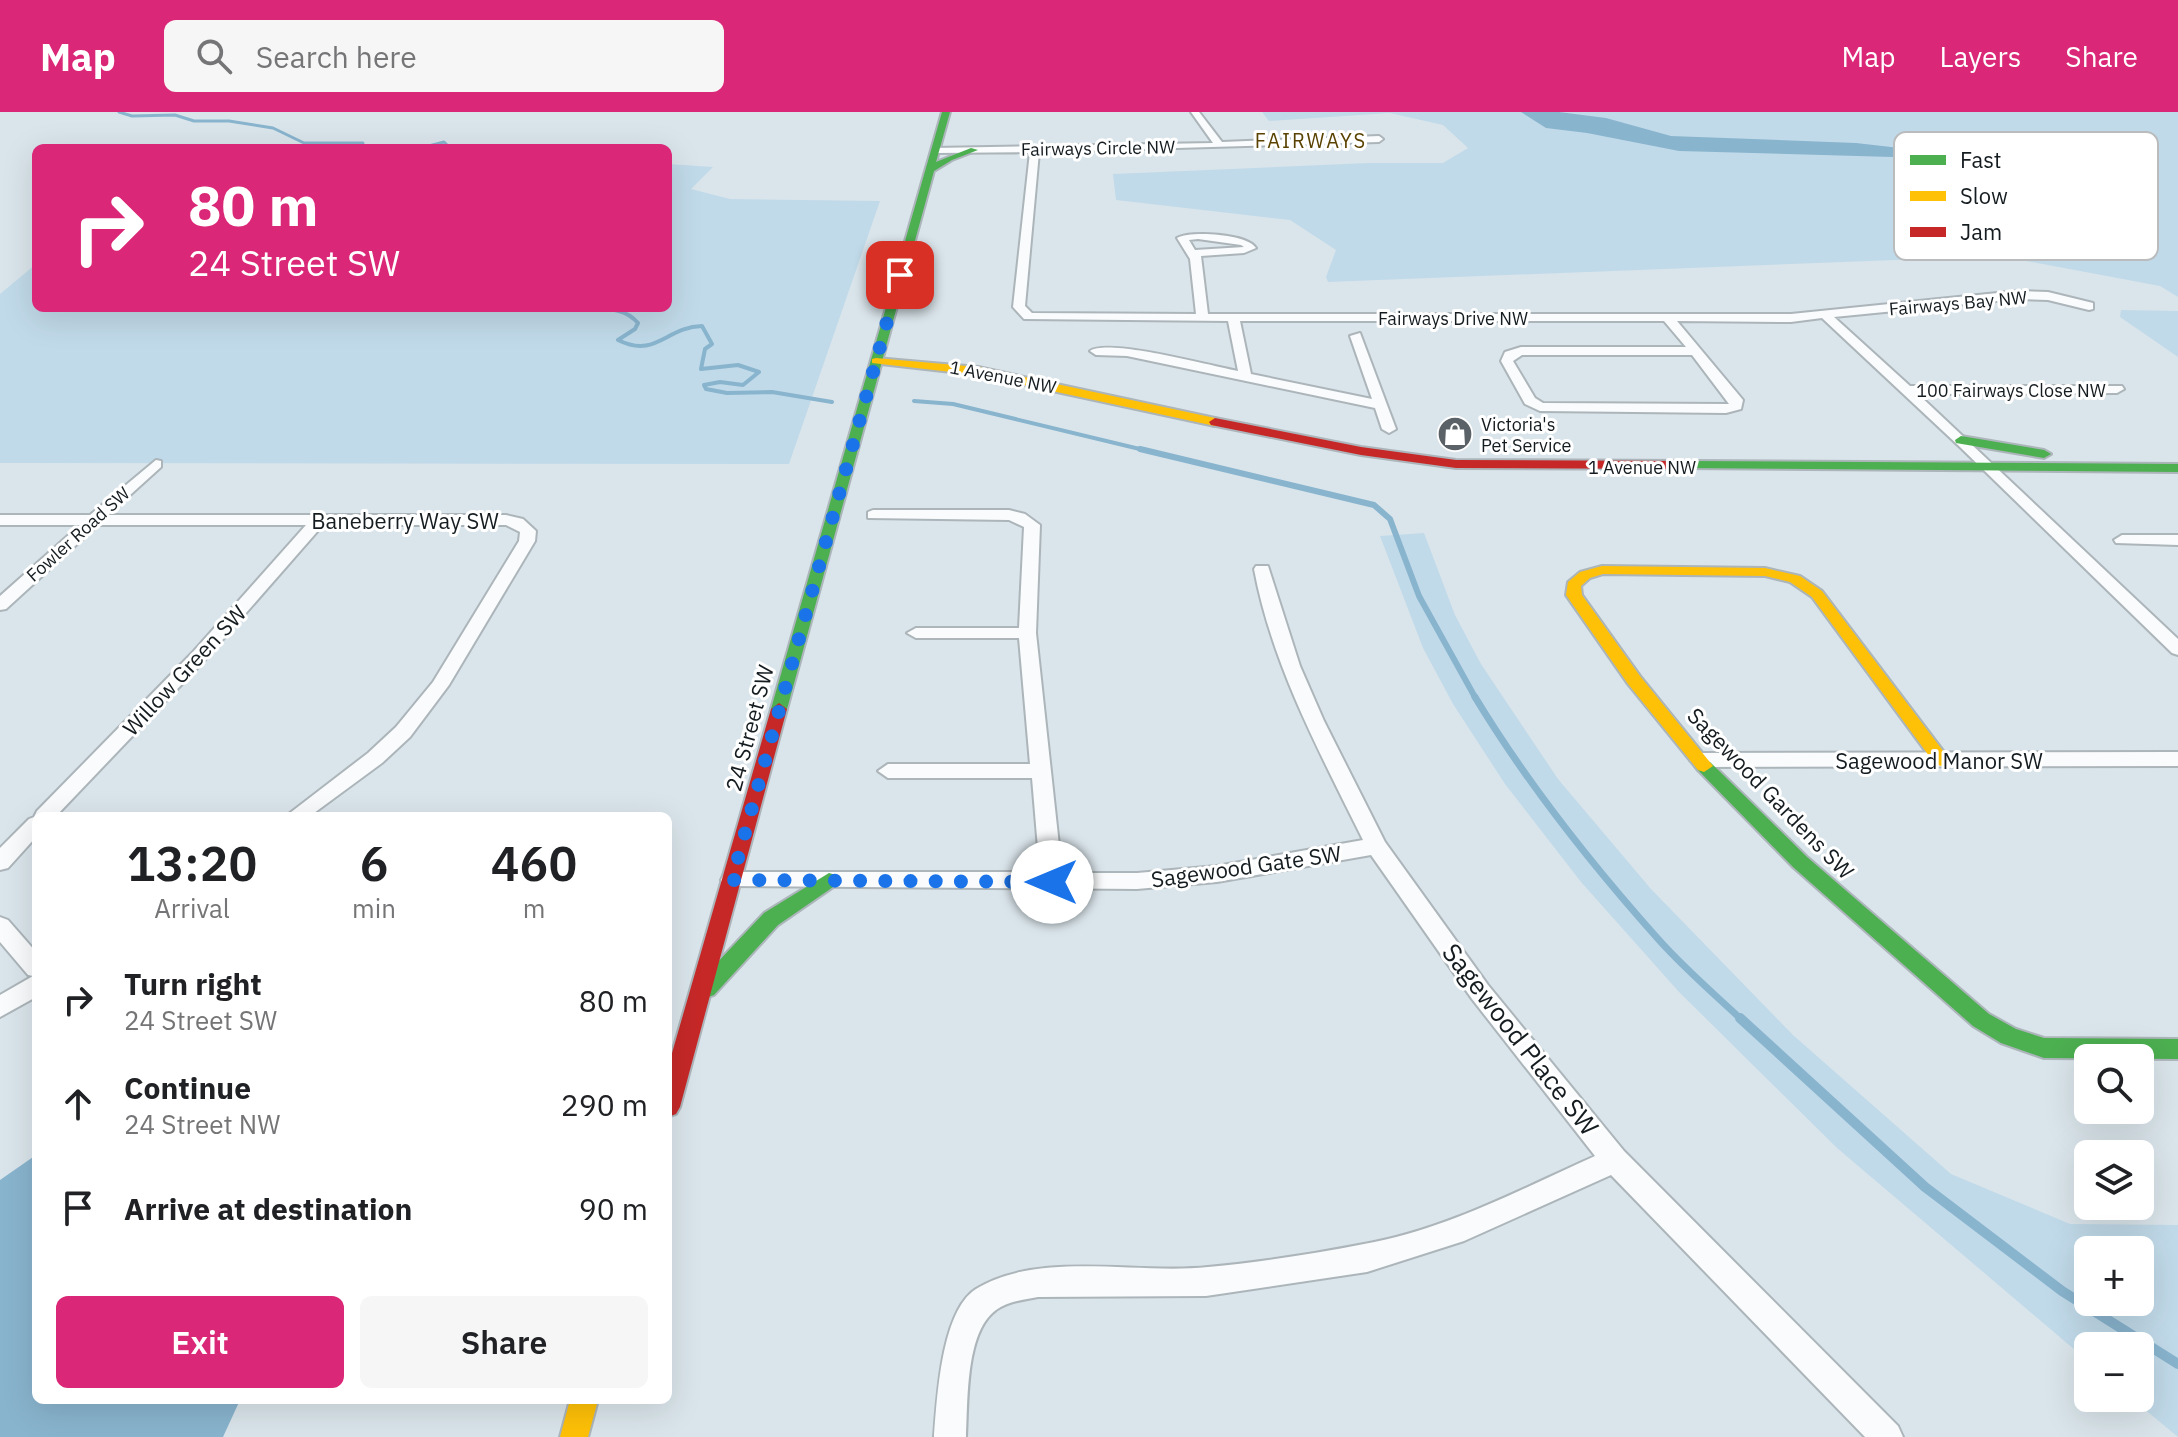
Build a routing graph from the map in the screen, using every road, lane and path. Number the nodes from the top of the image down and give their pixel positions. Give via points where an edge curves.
1 (946, 112) edge
2 (1195, 112) edge
3 (1379, 139) dead end
4 (1219, 145) junction
5 (936, 150) junction
6 (974, 150) junction
7 (1035, 150) junction
8 (930, 170) junction
9 (1193, 256) junction
10 (2089, 306) dead end
11 (1826, 316) junction
12 (1203, 318) junction
13 (1227, 318) junction
14 (1668, 318) junction
15 (1356, 336) dead end
16 (1096, 351) dead end
17 (1695, 351) junction
18 (876, 361) junction
19 (1238, 374) junction
20 (2117, 389) dead end
21 (1905, 390) junction
22 (1380, 405) junction
23 (1389, 429) dead end
24 (1961, 440) junction
25 (156, 464) dead end
26 (1991, 468) junction
27 (2136, 468) junction
28 (2178, 468) edge
29 (873, 515) dead end
30 (0, 520) edge
31 (95, 520) junction
32 (319, 520) junction
33 (2122, 540) dead end
34 (2178, 540) edge
35 (1262, 569) dead end
36 (0, 605) edge
37 (916, 633) dead end
38 (1027, 633) junction
39 (2178, 649) edge
40 (2178, 759) edge
41 (1700, 760) junction
42 (1941, 760) junction
43 (888, 771) dead end
44 (1041, 771) junction
45 (48, 812) edge
46 (301, 812) edge
47 (32, 828) edge
48 (1376, 846) junction
49 (0, 862) edge
50 (732, 880) junction
51 (829, 880) junction
52 (1052, 882) junction
53 (0, 926) edge
54 (32, 963) edge
55 (32, 987) edge
56 (700, 996) junction
57 (0, 1007) edge
58 (2178, 1049) edge
59 (672, 1093) edge
60 (1615, 1160) junction
61 (583, 1404) edge
62 (574, 1437) edge
63 (950, 1437) edge
64 (1887, 1437) edge

1 - 5 street, 24 Street SW
2 - 4 street, Fairways Circle NW
3 - 4 street
4 - 7 street, Fairways Circle NW
5 - 6 street, Fairways Circle NW
5 - 8 street, 24 Street SW
6 - 7 street, Fairways Circle NW
6 - 8 street
7 - 12 street, Fairways Drive NW via 1022,312 1041,318
8 - 18 street, 24 Street SW
9 - 9 street via 1182,238 1237,241 1251,248 1207,249
9 - 12 street
10 - 11 street, Fairways Bay NW via 2048,296 2006,295
11 - 14 street, Fairways Drive NW
11 - 21 street
12 - 13 street, Fairways Drive NW
13 - 14 street, Fairways Drive NW
13 - 19 street
14 - 17 street
15 - 22 street
16 - 19 street
17 - 17 street via 1736,406 1540,407 1530,401 1507,361 1521,351
18 - 26 street, 1 Avenue NW via 949,365 1416,461 1514,467
18 - 50 street, 24 Street SW
19 - 22 street
20 - 21 street, 100 Fairways Close NW
21 - 24 street
22 - 23 street
24 - 26 street
24 - 27 street
25 - 31 street, Fowler Road SW
26 - 27 street, 1 Avenue NW
26 - 39 street
27 - 28 street, 1 Avenue NW
29 - 38 street via 1009,515 1028,521 1033,530
30 - 31 street, Baneberry Way SW
31 - 32 street, Baneberry Way SW
31 - 36 street, Fowler Road SW
32 - 45 street, Willow Green SW via 198,657
32 - 46 street, Baneberry Way SW via 514,520 528,531 527,541 426,705 375,758
33 - 34 street
35 - 48 street, Sagewood Place SW via 1291,666
37 - 38 street
38 - 44 street
40 - 42 street, Sagewood Manor SW
41 - 42 street, Sagewood Manor SW
41 - 42 street, Sagewood Gardens SW via 1604,642 1574,595 1579,578 1602,570 1765,572 1795,579 1817,594
41 - 58 street, Sagewood Gardens SW via 1818,879 1981,1020 2044,1048
43 - 44 street
44 - 52 street
47 - 49 street
48 - 52 street, Sagewood Gate SW via 1217,874
48 - 60 street, Sagewood Place SW via 1480,992
50 - 51 street, Sagewood Gate SW
50 - 56 street, 24 Street SW
51 - 52 street, Sagewood Gate SW
51 - 56 street via 771,919
53 - 54 street
55 - 57 street
56 - 59 street, 24 Street SW
60 - 63 street via 1464,1228 1367,1258 1206,1282 1038,1283 1010,1288 983,1301 967,1326 955,1365
60 - 64 street, Sagewood Place SW
61 - 62 street

